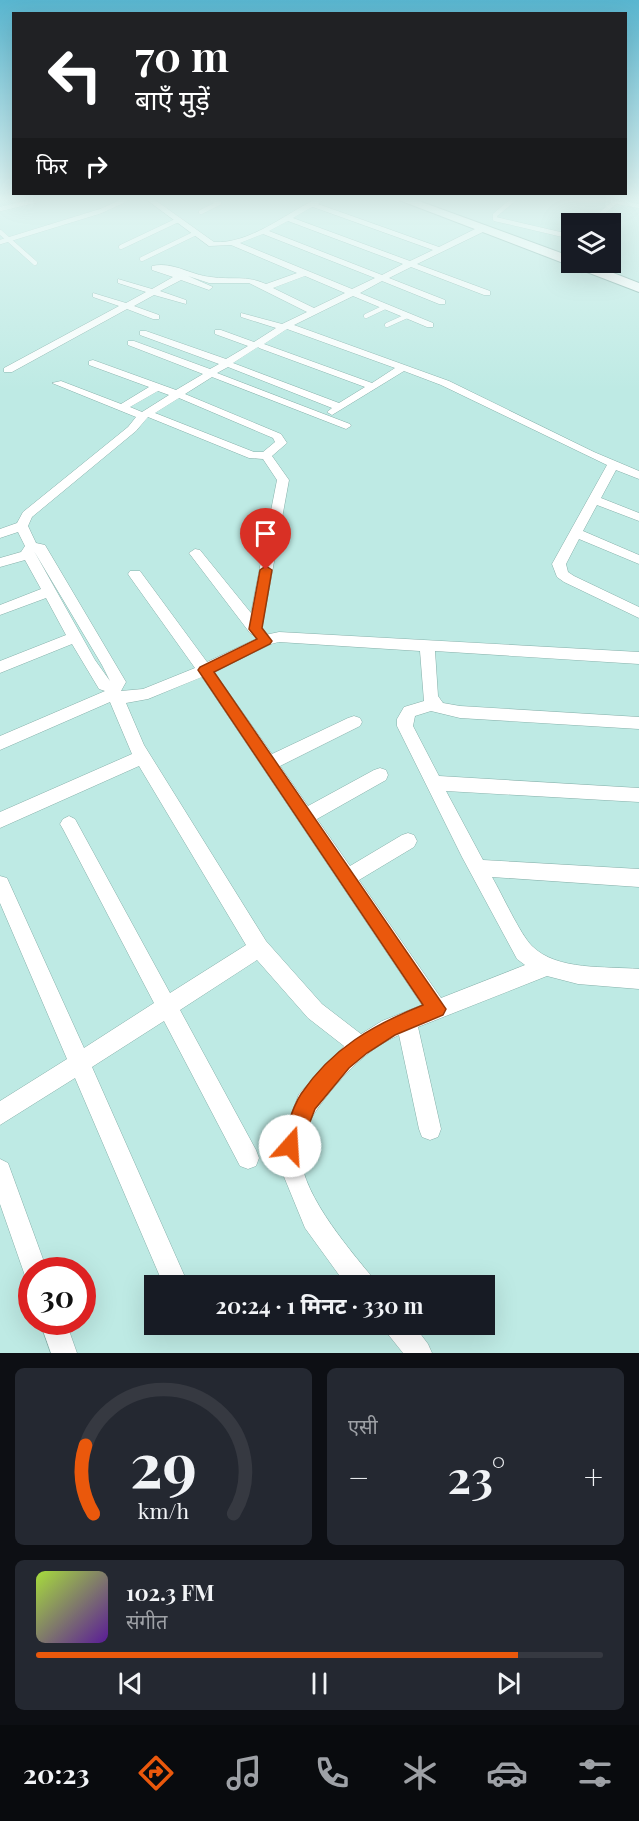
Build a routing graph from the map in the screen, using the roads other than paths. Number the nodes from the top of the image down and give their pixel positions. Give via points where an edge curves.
1 (281, 263) edge
2 (344, 263) edge
3 (412, 264) joint
4 (305, 273) junction
5 (600, 273) edge
6 (183, 276) junction
7 (382, 278) junction
8 (121, 281) dead end
9 (209, 287) dead end
10 (266, 288) junction
11 (639, 288) edge
12 (153, 292) junction
13 (351, 293) junction
14 (487, 293) dead end
15 (96, 295) dead end
16 (183, 302) dead end
17 (442, 302) dead end
18 (126, 306) junction
19 (385, 307) junction
20 (313, 311) junction
21 (244, 315) dead end
22 (366, 316) dead end
23 (406, 316) junction
24 (156, 317) dead end
25 (387, 325) dead end
26 (430, 325) dead end
27 (288, 326) junction
28 (219, 332) dead end
29 (143, 333) dead end
30 (131, 343) dead end
31 (259, 345) junction
32 (93, 363) dead end
33 (229, 365) junction
34 (404, 367) junction
35 (8, 370) dead end
36 (213, 375) junction
37 (57, 383) dead end
38 (372, 386) junction
39 (157, 387) junction
40 (180, 396) junction
41 (340, 407) junction
42 (122, 408) junction
43 (145, 418) junction
44 (324, 418) junction
45 (346, 426) dead end
46 (266, 455) junction
47 (613, 465) junction
48 (639, 475) edge
49 (595, 500) junction
50 (639, 517) edge
51 (22, 526) junction
52 (577, 533) junction
53 (0, 534) edge
54 (30, 550) junction
55 (195, 553) dead end
56 (639, 560) edge
57 (0, 563) edge
58 (135, 574) dead end
59 (49, 591) junction
60 (0, 610) edge
61 (639, 613) edge
62 (260, 635) junction
63 (75, 637) junction
64 (428, 645) junction
65 (639, 658) edge
66 (0, 667) edge
67 (205, 670) junction
68 (114, 693) junction
69 (433, 704) junction
70 (354, 722) dead end
71 (639, 723) edge
72 (0, 743) edge
73 (142, 757) junction
74 (268, 764) junction
75 (380, 775) dead end
76 (434, 783) junction
77 (639, 795) edge
78 (304, 817) junction
79 (0, 820) edge
80 (69, 824) dead end
81 (408, 841) dead end
82 (477, 868) junction
83 (345, 878) junction
84 (639, 878) edge
85 (1, 884) edge
86 (259, 948) junction
87 (546, 967) junction
88 (639, 978) edge
89 (167, 1007) junction
90 (437, 1009) junction
91 (406, 1020) junction
92 (360, 1046) junction
93 (80, 1063) junction
94 (0, 1114) edge
95 (430, 1129) dead end
96 (248, 1158) dead end
97 (0, 1171) edge
98 (30, 1257) edge
99 (172, 1275) edge
100 (355, 1275) edge
101 (58, 1335) edge
102 (405, 1335) edge
103 (64, 1353) edge
104 (419, 1353) edge

1 - 4 street
2 - 7 street
3 - 7 street
3 - 14 street
4 - 10 street
4 - 13 street
5 - 11 main road
6 - 9 street
6 - 10 street via 251,280
6 - 12 street
7 - 13 street
7 - 17 street
8 - 12 street
10 - 20 street
12 - 16 street
12 - 18 street
13 - 19 street
13 - 20 street
15 - 18 street
18 - 24 street
18 - 35 street
19 - 22 lane
19 - 23 street
20 - 27 street
21 - 27 street
23 - 25 lane
23 - 26 street
27 - 31 street
27 - 34 street
28 - 31 street
29 - 33 street
30 - 36 street
31 - 33 street
31 - 38 street
32 - 39 street
33 - 36 street
33 - 41 street
34 - 38 street
34 - 47 street via 464,391
36 - 40 street
36 - 44 street
37 - 42 street
38 - 41 street
39 - 40 street
39 - 42 street
40 - 43 street
40 - 46 street via 277,436 281,443
41 - 44 street
42 - 43 street
43 - 46 street via 248,454
43 - 51 street via 36,506
44 - 45 street
46 - 62 street via 283,480
47 - 48 street
47 - 49 street
49 - 50 street
49 - 52 street
51 - 53 street
51 - 54 street
52 - 56 street
52 - 61 street via 559,564 562,574
54 - 57 street
54 - 59 street
54 - 68 street via 40,548 108,663 118,682
55 - 62 street
58 - 67 street
59 - 60 street
59 - 63 street
62 - 64 street
62 - 67 street
63 - 66 street
63 - 68 street via 104,685
64 - 65 street
64 - 69 street
67 - 68 street via 156,691
67 - 74 street
68 - 72 street
68 - 73 street
69 - 71 street via 446,711
69 - 76 street via 410,711 405,719 408,733
70 - 74 street
73 - 79 street
73 - 86 street
74 - 78 street
75 - 78 street
76 - 77 street
76 - 82 street
78 - 83 street
80 - 89 street
81 - 83 street
82 - 84 street
82 - 87 street via 524,952
83 - 90 street
85 - 93 street
86 - 89 street
86 - 92 street via 315,1011
87 - 88 street
87 - 90 street
89 - 93 street
89 - 96 street
90 - 91 street
91 - 92 street
91 - 95 street
92 - 100 street via 308,1102 290,1146 291,1167 313,1221
93 - 94 street
93 - 99 street
97 - 98 street
101 - 103 street
102 - 104 street

